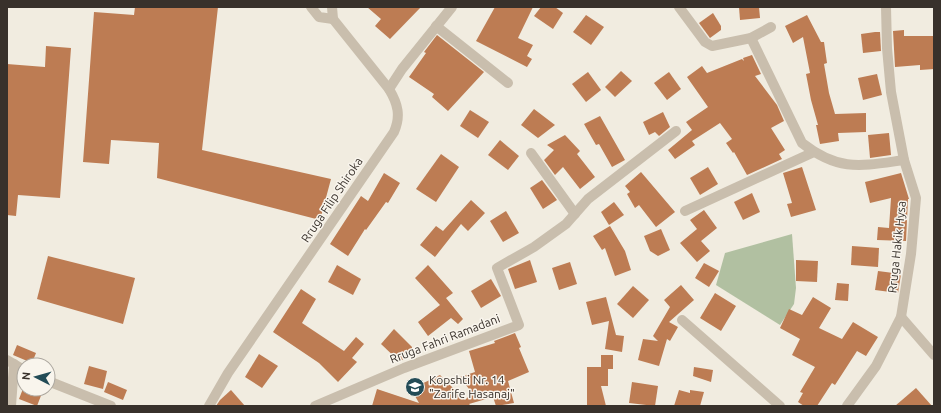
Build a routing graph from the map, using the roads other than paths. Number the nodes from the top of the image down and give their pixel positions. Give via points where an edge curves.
1 (311, 7) edge
2 (332, 7) edge
3 (452, 7) edge
4 (679, 7) edge
5 (886, 7) edge
6 (333, 20) junction
7 (436, 26) junction
8 (770, 27) dead end
9 (751, 38) junction
10 (508, 83) dead end
11 (389, 89) junction
12 (676, 131) dead end
13 (814, 152) junction
14 (531, 153) dead end
15 (904, 160) junction
16 (685, 212) dead end
17 (575, 214) junction
18 (901, 317) junction
19 (682, 320) dead end
20 (934, 355) edge
21 (10, 362) edge
22 (56, 385) edge
23 (87, 402) edge
24 (11, 406) edge
25 (111, 406) edge
26 (210, 406) edge
27 (315, 406) edge
28 (780, 406) edge
29 (847, 406) edge

1 - 6 street via 319,17
2 - 6 street
3 - 7 street
4 - 9 street via 705,42 712,46
5 - 15 street, Rruga Hakik Hysa via 891,92
6 - 11 street, Rruga Filip Shiroka
7 - 10 street
7 - 11 street
8 - 9 street
9 - 13 street via 802,143
11 - 26 street, Rruga Filip Shiroka via 397,102 399,113 394,132 228,373
12 - 17 street, Rruga Fahri Ramadani via 588,199
13 - 15 street via 852,166
13 - 16 street
14 - 17 street
15 - 18 street, Rruga Hakik Hysa via 916,198 911,254
17 - 27 street, Rruga Fahri Ramadani via 566,224 534,247 497,268 519,325 404,368
18 - 20 street
18 - 29 street, Rruga Hakik Hysa via 876,366
19 - 28 street
21 - 24 street
22 - 23 street
23 - 25 street

